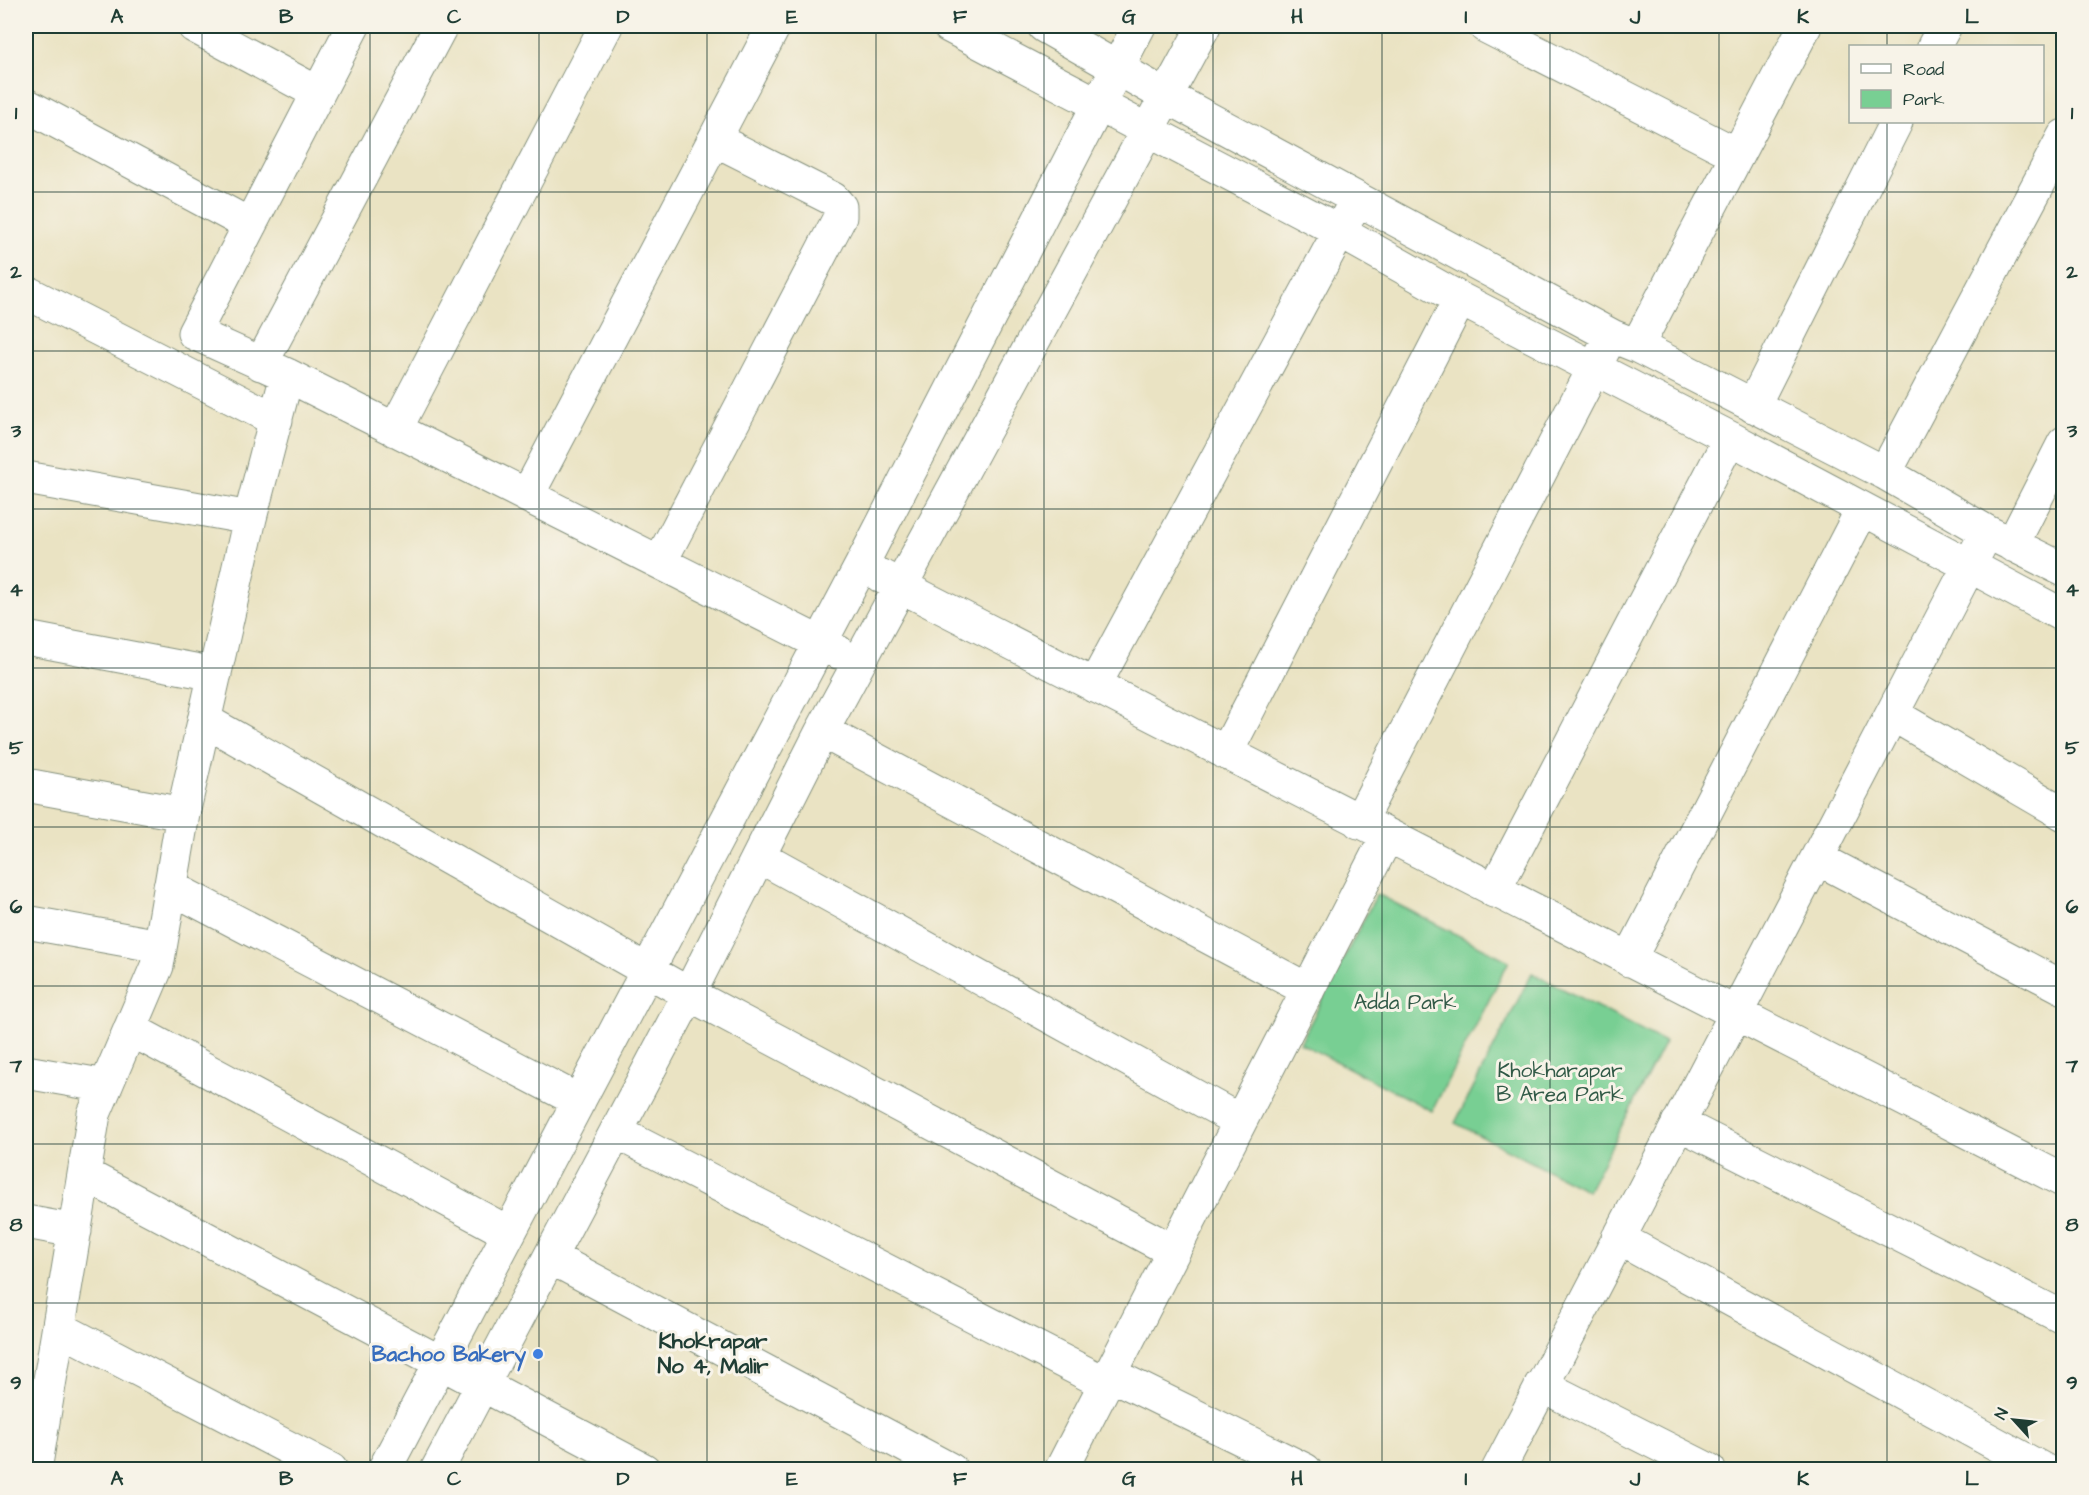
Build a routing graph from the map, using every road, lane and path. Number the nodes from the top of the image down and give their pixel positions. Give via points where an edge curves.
1 (194, 26) edge
2 (353, 26) edge
3 (441, 26) edge
4 (606, 26) edge
5 (774, 26) edge
6 (949, 26) edge
7 (1044, 26) edge
8 (1139, 26) edge
9 (1204, 26) edge
10 (1485, 26) edge
11 (1805, 26) edge
12 (1945, 26) edge
13 (1935, 45) edge
14 (1115, 68) junction
15 (318, 93) junction
16 (1166, 96) junction
17 (1098, 103) junction
18 (26, 105) edge
19 (1895, 123) edge
20 (1148, 129) junction
21 (2064, 136) edge
22 (716, 140) junction
23 (1736, 154) junction
24 (1356, 200) junction
25 (250, 225) junction
26 (1339, 231) junction
27 (26, 292) edge
28 (1460, 299) junction
29 (1624, 341) junction
30 (1592, 368) junction
31 (274, 369) junction
32 (1753, 406) junction
33 (276, 420) junction
34 (395, 430) junction
35 (1730, 438) junction
36 (2064, 443) edge
37 (1886, 473) junction
38 (26, 478) edge
39 (527, 496) junction
40 (1862, 510) junction
41 (250, 518) junction
42 (1999, 538) junction
43 (660, 562) junction
44 (861, 566) junction
45 (1969, 567) junction
46 (2064, 570) edge
47 (901, 586) junction
48 (2064, 616) edge
49 (26, 639) edge
50 (820, 643) junction
51 (859, 663) junction
52 (215, 674) junction
53 (1094, 686) junction
54 (1892, 714) junction
55 (204, 720) junction
56 (822, 731) junction
57 (1226, 753) junction
58 (26, 785) edge
59 (183, 814) junction
60 (2064, 814) edge
61 (1359, 822) junction
62 (1388, 836) junction
63 (759, 856) junction
64 (1817, 858) junction
65 (170, 887) junction
66 (1494, 891) junction
67 (26, 922) edge
68 (160, 946) junction
69 (1629, 960) junction
70 (647, 969) junction
71 (2064, 988) edge
72 (1308, 990) junction
73 (689, 994) junction
74 (1735, 1014) junction
75 (130, 1029) junction
76 (26, 1072) edge
77 (106, 1086) junction
78 (579, 1101) junction
79 (1240, 1121) junction
80 (1678, 1123) junction
81 (616, 1132) junction
82 (84, 1174) junction
83 (2064, 1181) edge
84 (26, 1222) edge
85 (75, 1231) junction
86 (509, 1233) junction
87 (1618, 1238) junction
88 (1173, 1251) junction
89 (550, 1257) junction
90 (2064, 1318) edge
91 (59, 1328) junction
92 (441, 1360) junction
93 (1108, 1379) junction
94 (38, 1382) edge
95 (484, 1383) junction
96 (1541, 1385) junction
97 (35, 1470) edge
98 (331, 1470) edge
99 (384, 1470) edge
100 (436, 1470) edge
101 (644, 1470) edge
102 (951, 1470) edge
103 (1061, 1470) edge
104 (1305, 1470) edge
105 (1498, 1470) edge
106 (1710, 1470) edge
107 (2044, 1470) edge

1 - 15 street
2 - 15 street
3 - 31 street
4 - 34 street
5 - 22 street
6 - 17 street
7 - 14 street
8 - 14 street
9 - 16 street
10 - 23 street
11 - 23 street
12 - 13 street
14 - 16 street
14 - 17 street
15 - 25 street
16 - 20 street
16 - 24 street
17 - 20 street
17 - 44 street
18 - 25 street
19 - 32 street
20 - 26 street
20 - 47 street
21 - 37 street
22 - 39 street
22 - 43 street via 833,200 840,207 840,217
23 - 29 street
24 - 26 street
24 - 29 street
25 - 31 street via 194,333
26 - 28 street
26 - 53 street
27 - 33 street
28 - 30 street
28 - 57 street
29 - 30 street
29 - 32 street
30 - 35 street
30 - 61 street
31 - 33 street
31 - 34 street
32 - 37 street
33 - 41 street
34 - 39 street
35 - 40 street
35 - 66 street
36 - 42 street
37 - 42 street
38 - 41 street
39 - 43 street
40 - 45 street
40 - 69 street
41 - 52 street
42 - 45 street
42 - 46 street
43 - 50 street
44 - 47 street
44 - 50 street
45 - 48 street
45 - 54 street
47 - 51 street
47 - 53 street
49 - 52 street
50 - 51 street
50 - 70 street
51 - 56 street
52 - 55 street
53 - 57 street
54 - 60 street
54 - 64 street
55 - 59 street
55 - 70 street
56 - 63 street
56 - 72 street
57 - 61 street
58 - 59 street
59 - 65 street
61 - 62 street
62 - 66 street
62 - 72 street
63 - 73 street
63 - 79 street
64 - 71 street
64 - 74 street
65 - 68 street
65 - 78 street
66 - 69 street
67 - 68 street
68 - 75 street via 157,966
69 - 74 street
70 - 73 street
70 - 78 street
72 - 79 street
73 - 81 street
73 - 88 street
74 - 80 street
74 - 83 street
75 - 77 street
75 - 86 street
76 - 77 street
77 - 82 street via 94,1114
78 - 86 street
79 - 88 street
80 - 87 street
80 - 90 street
81 - 89 street
81 - 93 street
82 - 85 street
82 - 92 street
84 - 85 street
85 - 91 street
86 - 92 street
87 - 96 street
87 - 107 street
88 - 93 street
89 - 95 street
89 - 102 street
91 - 94 street
91 - 98 street
92 - 95 street
92 - 99 street
93 - 103 street
93 - 104 street
94 - 97 street
95 - 100 street
95 - 101 street
96 - 105 street
96 - 106 street

